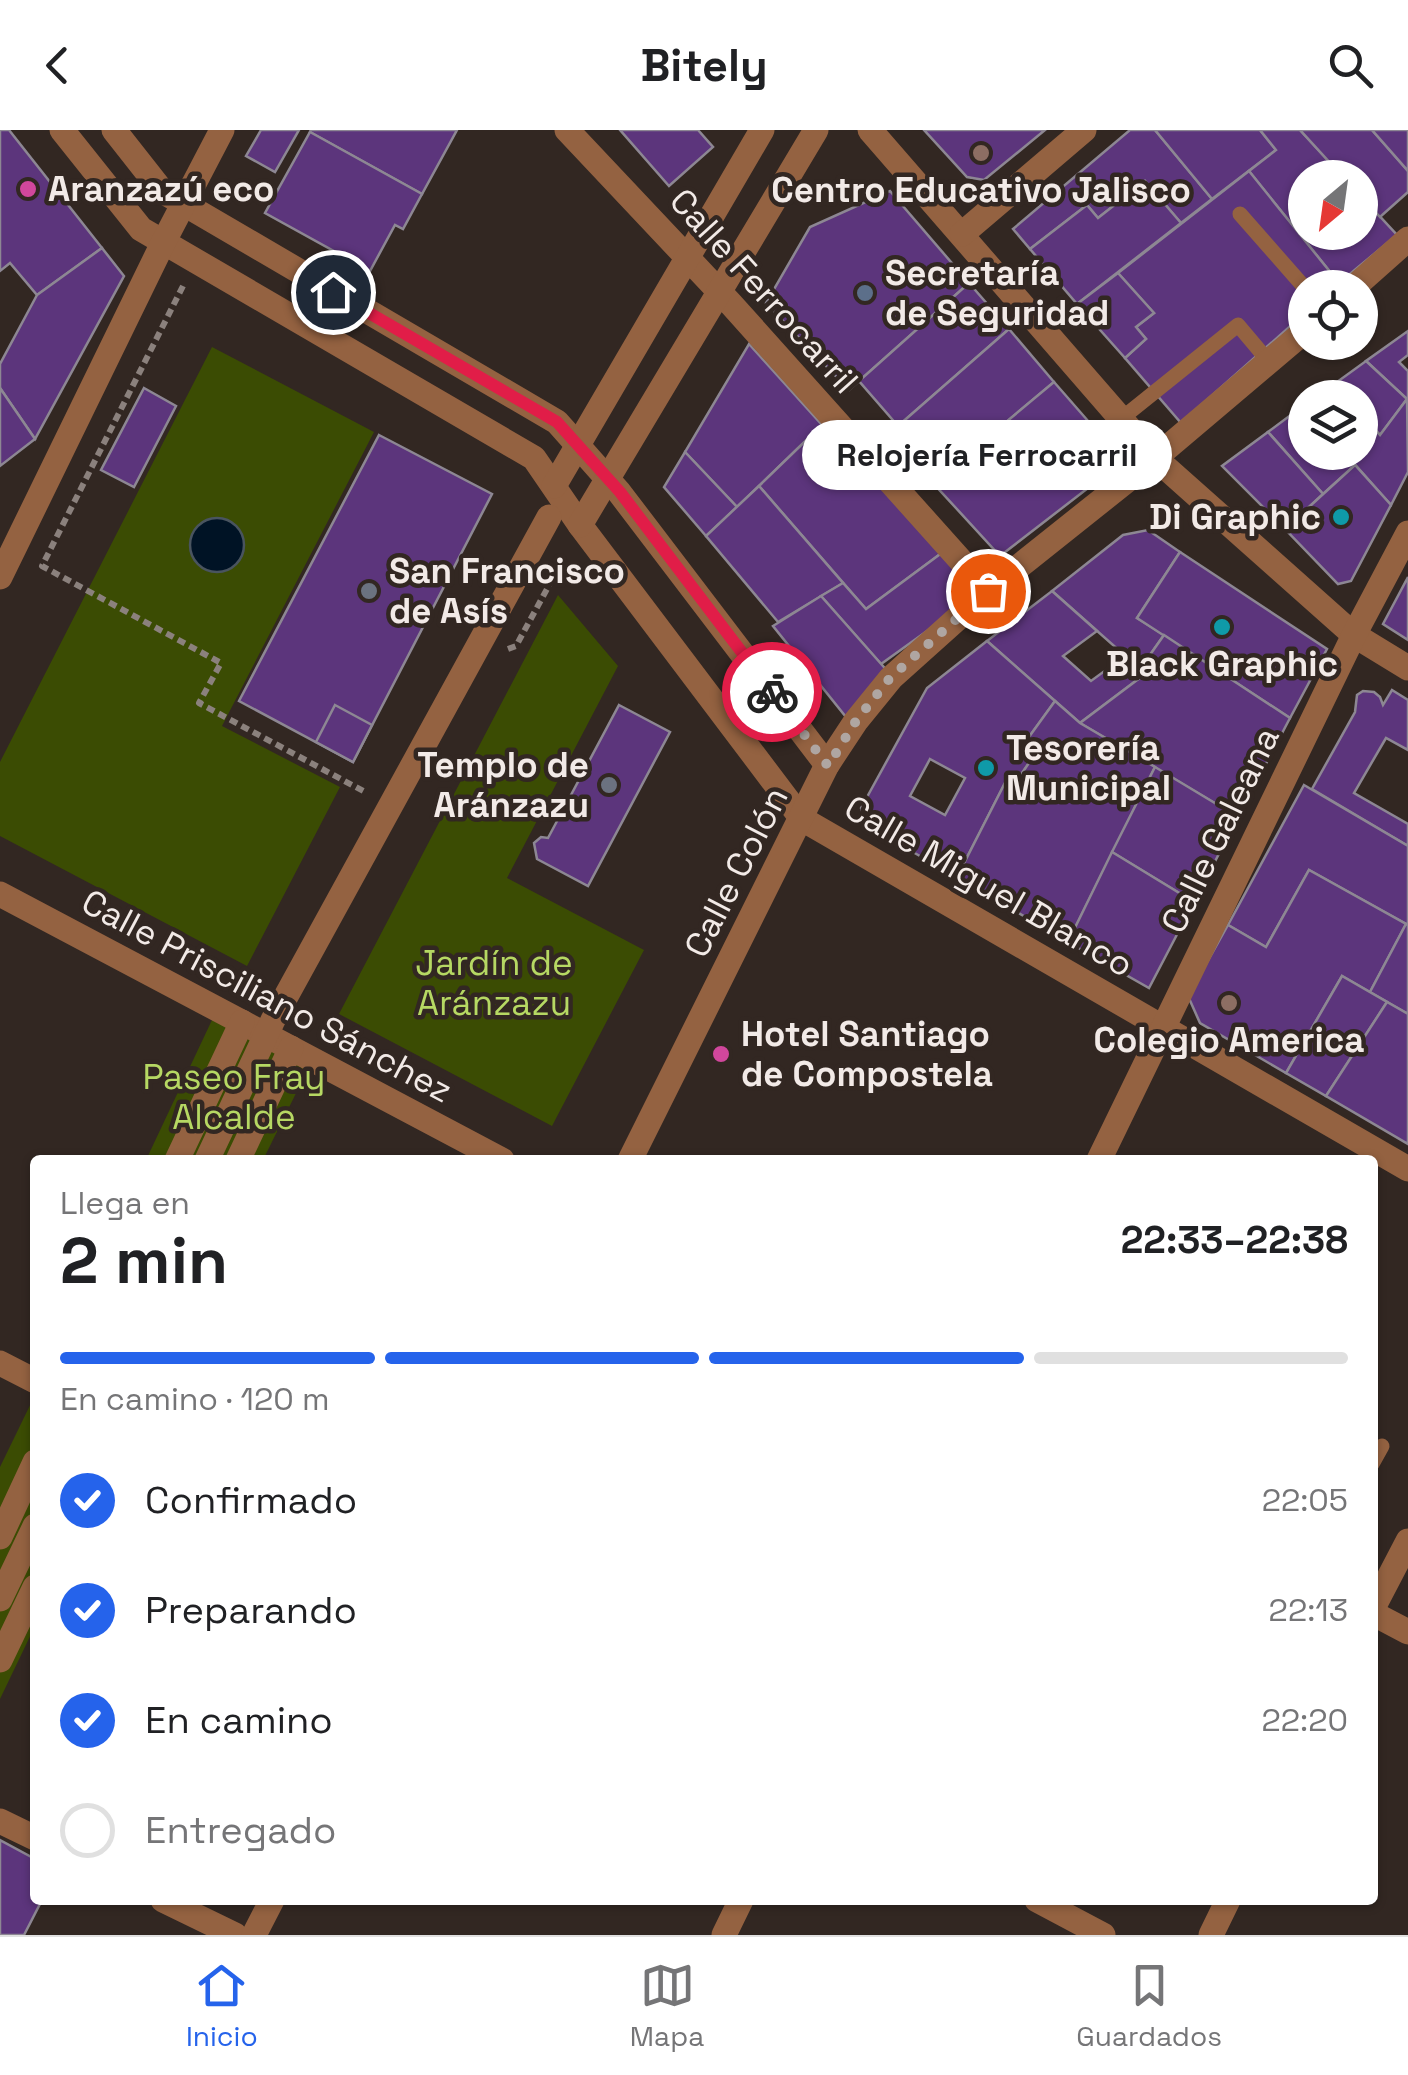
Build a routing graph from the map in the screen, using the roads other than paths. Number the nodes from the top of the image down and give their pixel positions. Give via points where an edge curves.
1 (62, 130) edge
2 (114, 130) edge
3 (222, 130) edge
4 (567, 130) edge
5 (762, 130) edge
6 (816, 130) edge
7 (870, 130) edge
8 (1084, 130) edge
9 (184, 204) junction
10 (1240, 214) dead end
11 (962, 234) junction
12 (1408, 239) edge
13 (163, 243) junction
14 (688, 258) junction
15 (1289, 270) edge
16 (1374, 270) edge
17 (720, 292) junction
18 (1288, 347) edge
19 (1270, 363) junction
20 (1121, 419) junction
21 (578, 445) junction
22 (1156, 458) junction
23 (608, 479) junction
24 (554, 486) junction
25 (550, 517) dead end
26 (580, 525) junction
27 (1408, 533) edge
28 (0, 575) edge
29 (988, 591) junction
30 (1354, 634) junction
31 (1408, 668) edge
32 (828, 766) junction
33 (802, 820) junction
34 (0, 894) edge
35 (242, 1022) junction
36 (1164, 1026) junction
37 (266, 1035) junction
38 (291, 1048) junction
39 (179, 1155) edge
40 (209, 1155) edge
41 (240, 1155) edge
42 (493, 1155) edge
43 (633, 1155) edge
44 (1102, 1155) edge
45 (1408, 1169) edge
46 (0, 1363) edge
47 (30, 1378) edge
48 (1382, 1446) dead end
49 (1378, 1453) edge
50 (30, 1473) edge
51 (30, 1536) edge
52 (0, 1538) edge
53 (1408, 1541) edge
54 (30, 1598) edge
55 (0, 1599) edge
56 (1378, 1599) edge
57 (1378, 1614) edge
58 (1408, 1632) edge
59 (0, 1660) edge
60 (0, 1821) edge
61 (30, 1836) edge
62 (173, 1905) edge
63 (269, 1905) edge
64 (739, 1905) edge
65 (1045, 1905) edge
66 (1225, 1905) edge
67 (1093, 1933) edge
68 (235, 1935) edge
69 (254, 1935) edge
70 (724, 1935) edge
71 (1210, 1935) edge

1 - 13 street, Calle Miguel Blanco via 141,229
2 - 9 street, Calle Miguel Blanco via 162,191
3 - 9 street
4 - 14 street, Calle Ferrocarril
5 - 14 street
6 - 17 street
7 - 11 street
8 - 11 street
9 - 13 street
9 - 21 street, Calle Miguel Blanco via 557,422
10 - 15 lane
11 - 20 street
12 - 16 street
13 - 24 street, Calle Miguel Blanco via 534,458
13 - 28 street
14 - 17 street, Calle Ferrocarril
14 - 21 street
17 - 23 street
17 - 29 street, Calle Ferrocarril
18 - 19 street, Calle Colón
19 - 20 lane via 1238,325
19 - 22 street, Calle Colón
20 - 22 street
21 - 23 street, Calle Miguel Blanco
21 - 24 street
22 - 29 street, Calle Colón
22 - 30 street
23 - 26 street
23 - 32 street, Calle Miguel Blanco
24 - 26 street, Calle Miguel Blanco
25 - 37 street
26 - 33 street, Calle Miguel Blanco
27 - 30 street, Calle Galeana
29 - 32 street, Calle Colón via 890,678
30 - 31 street
30 - 36 street, Calle Galeana
32 - 33 street, Calle Colón
33 - 36 street, Calle Miguel Blanco
33 - 43 street, Calle Colón
34 - 35 street, Calle Prisciliano Sánchez
35 - 37 street, Calle Prisciliano Sánchez
35 - 39 street
36 - 44 street, Calle Galeana
36 - 45 street, Calle Miguel Blanco
37 - 38 street, Calle Prisciliano Sánchez
37 - 40 street
38 - 41 street
38 - 42 street, Calle Prisciliano Sánchez
46 - 47 street
48 - 49 lane
50 - 52 street
51 - 55 street
53 - 56 street
54 - 59 street
57 - 58 street
60 - 61 street
62 - 68 street
63 - 69 street
64 - 70 street
65 - 67 street
66 - 71 street

